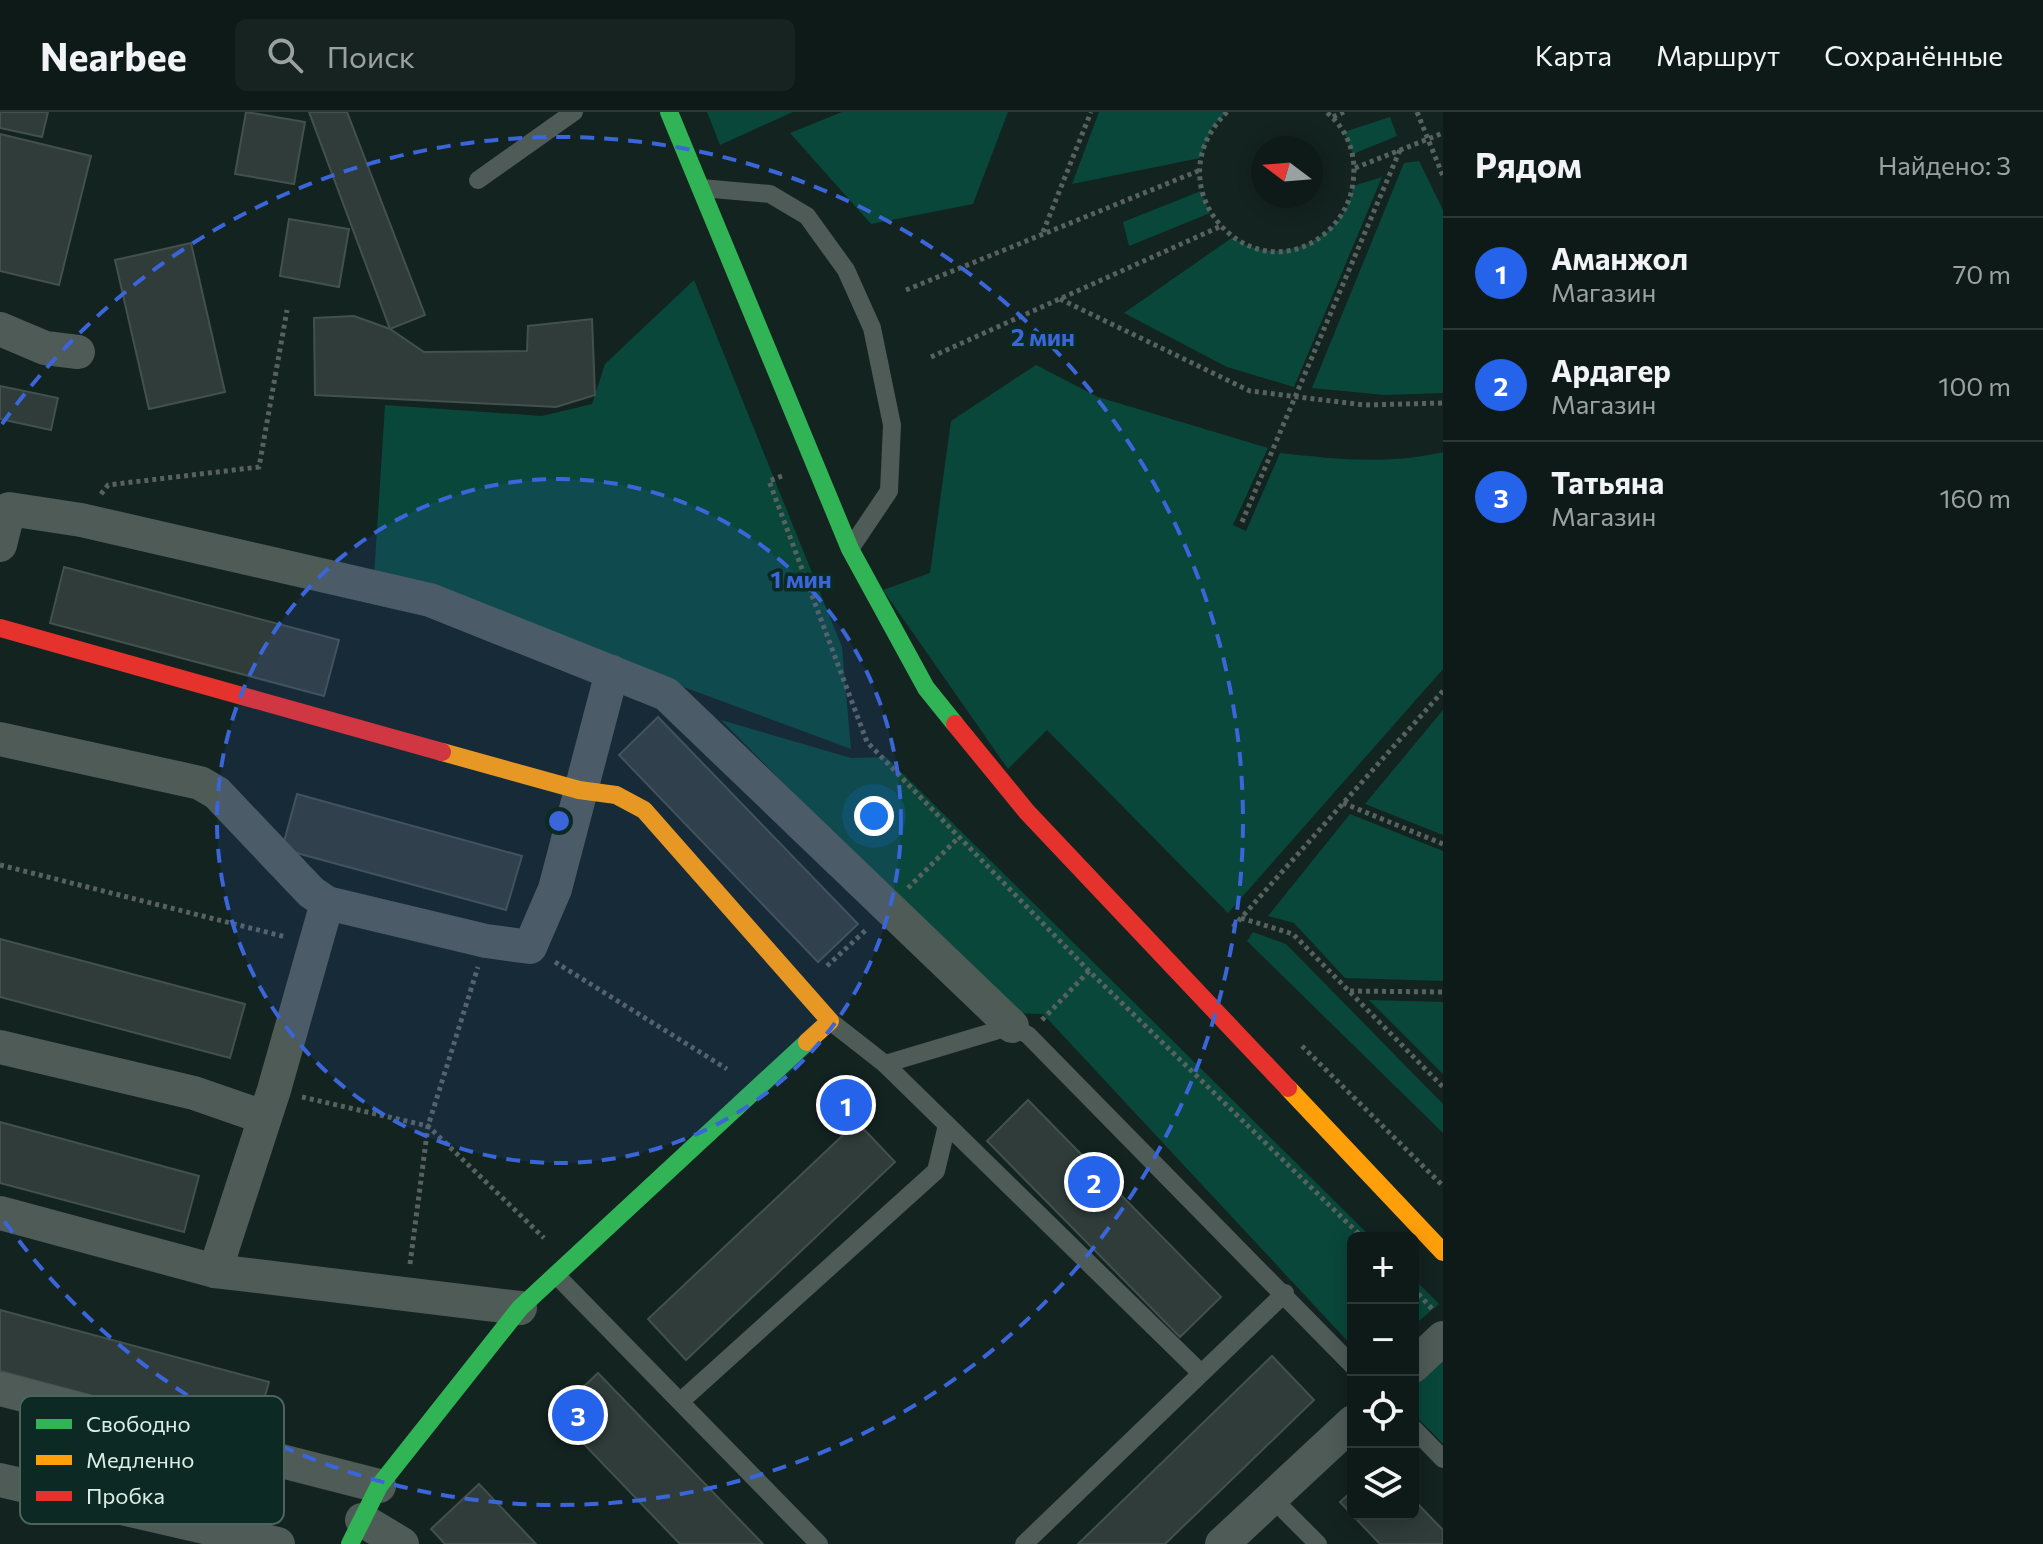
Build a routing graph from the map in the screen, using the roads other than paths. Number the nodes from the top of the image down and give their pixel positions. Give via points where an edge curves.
1 (574, 112) edge
2 (669, 112) edge
3 (478, 180) dead end
4 (701, 188) junction
5 (0, 329) edge
6 (78, 352) dead end
7 (5, 508) edge
8 (0, 545) edge
9 (850, 549) junction
10 (0, 628) edge
11 (612, 672) junction
12 (0, 739) edge
13 (579, 790) junction
14 (327, 903) junction
15 (830, 1021) junction
16 (1020, 1031) junction
17 (0, 1047) edge
18 (885, 1064) junction
19 (268, 1104) junction
20 (947, 1125) junction
21 (0, 1213) edge
22 (1443, 1252) edge
23 (563, 1270) junction
24 (215, 1271) junction
25 (1285, 1293) junction
26 (520, 1308) junction
27 (1441, 1327) edge
28 (1419, 1358) edge
29 (1347, 1360) edge
30 (1201, 1373) junction
31 (0, 1389) edge
32 (27, 1396) edge
33 (681, 1401) junction
34 (1347, 1428) edge
35 (1419, 1434) edge
36 (1443, 1459) edge
37 (284, 1462) edge
38 (0, 1480) edge
39 (20, 1485) edge
40 (379, 1486) junction
41 (1272, 1498) junction
42 (191, 1524) edge
43 (356, 1532) edge
44 (278, 1544) edge
45 (402, 1544) edge
46 (819, 1544) edge
47 (1024, 1544) edge
48 (1222, 1544) edge
49 (1318, 1544) edge

1 - 3 lane
2 - 4 street
4 - 9 street
4 - 9 lane via 770,194 807,216 846,270 872,328 892,425 889,491
5 - 6 street via 45,348
7 - 8 street
7 - 11 street via 81,520 430,600
9 - 22 street via 926,688 1027,812
10 - 13 street
11 - 13 street
11 - 16 street via 666,694
12 - 14 street via 200,783 217,793
13 - 14 street via 555,889 530,947
13 - 15 street via 616,795 644,810
14 - 19 street
15 - 18 lane
15 - 23 street
16 - 18 lane
16 - 25 lane
17 - 19 street via 194,1093
18 - 20 lane
19 - 24 street
20 - 30 lane
20 - 33 lane via 936,1171
21 - 24 street
23 - 26 street
23 - 33 lane
24 - 26 street
25 - 29 lane
25 - 30 lane
26 - 40 street
27 - 28 street
30 - 47 lane
31 - 32 street
33 - 46 lane
34 - 41 street
35 - 36 lane
37 - 40 street
38 - 39 street
40 - 43 street
41 - 48 street
41 - 49 lane
42 - 44 street
43 - 45 street

